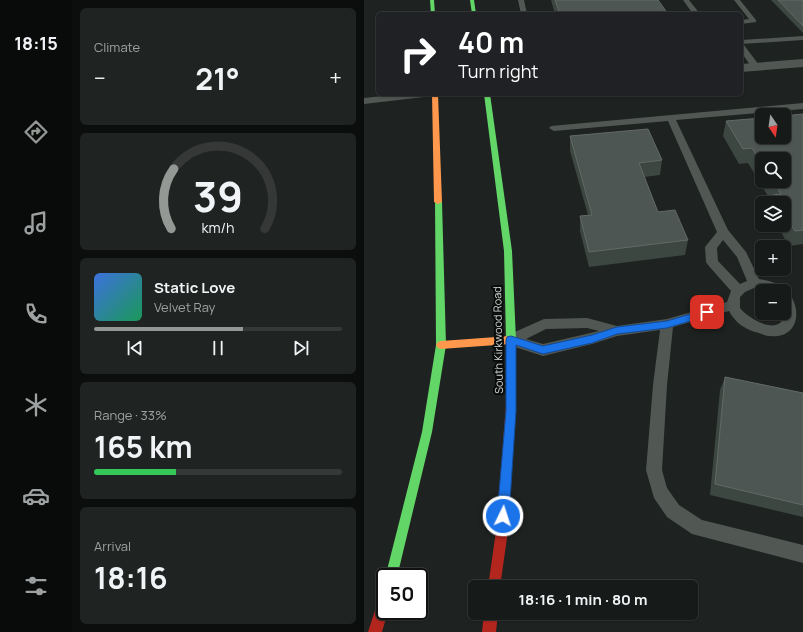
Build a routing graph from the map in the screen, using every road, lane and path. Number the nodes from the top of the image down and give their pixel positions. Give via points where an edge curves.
1 (432, 0) edge
2 (472, 0) edge
3 (521, 0) edge
4 (686, 0) edge
5 (737, 0) edge
6 (432, 12) edge
7 (474, 12) edge
8 (524, 12) edge
9 (695, 12) edge
10 (743, 22) edge
11 (803, 38) edge
12 (743, 42) edge
13 (743, 50) edge
14 (803, 63) edge
15 (756, 67) junction
16 (743, 68) edge
17 (407, 96) edge
18 (435, 96) edge
19 (487, 96) edge
20 (364, 101) edge
21 (803, 106) edge
22 (670, 118) junction
23 (554, 128) dead end
24 (723, 232) junction
25 (754, 283) junction
26 (738, 290) junction
27 (733, 305) junction
28 (667, 324) junction
29 (617, 330) junction
30 (511, 340) junction
31 (441, 345) junction
32 (803, 554) edge
33 (393, 568) edge
34 (495, 580) edge
35 (379, 620) edge
36 (490, 620) edge
37 (375, 632) edge
38 (489, 632) edge

1 - 6 main road
2 - 7 main road
3 - 8 lane
4 - 9 lane
5 - 10 lane via 754,21
11 - 12 lane
13 - 15 lane
14 - 15 street
15 - 16 street
17 - 20 lane
18 - 31 main road
19 - 30 main road, South Kirkwood Road via 508,251
21 - 22 lane
22 - 23 lane
22 - 24 lane
24 - 25 lane via 742,255
24 - 26 lane via 711,247 712,262
25 - 26 lane
25 - 27 lane via 775,285 785,290 797,306 798,314 795,321 780,330 760,329 742,319
26 - 27 lane
27 - 28 lane
28 - 29 lane
28 - 32 lane via 654,470 660,492 673,511 698,528
29 - 30 lane via 592,339 543,350
29 - 30 lane via 588,323 544,324
30 - 31 main road
30 - 34 main road, South Kirkwood Road via 511,411 502,531
31 - 33 main road via 426,432
35 - 37 main road
36 - 38 main road

